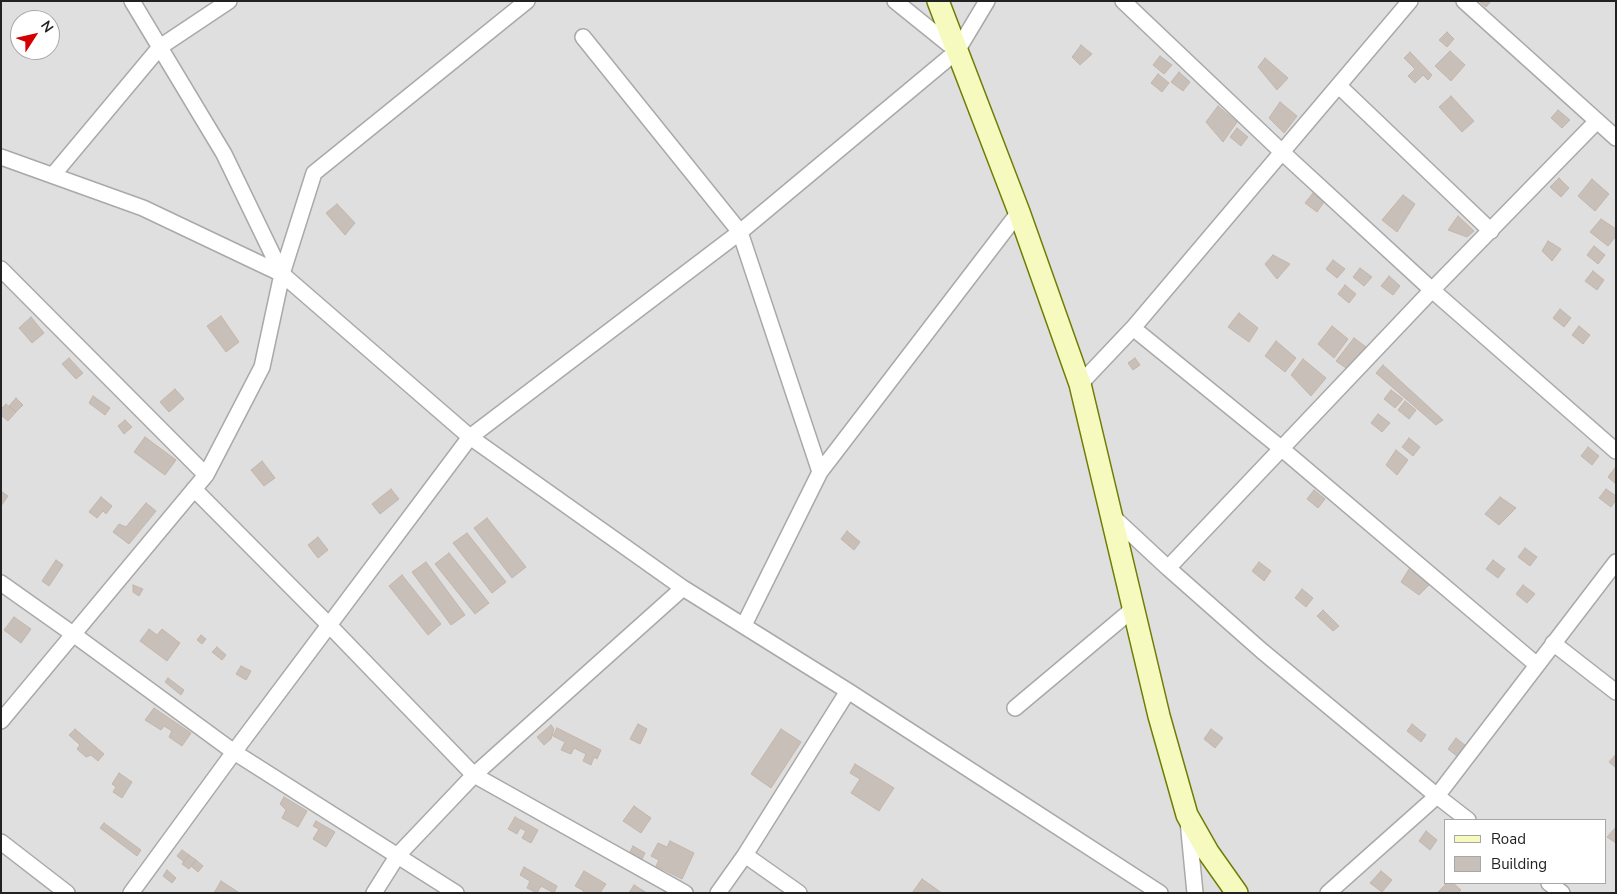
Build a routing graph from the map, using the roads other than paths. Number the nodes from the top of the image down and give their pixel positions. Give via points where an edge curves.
1 (132, 1) edge
2 (229, 1) edge
3 (527, 1) edge
4 (895, 1) edge
5 (938, 1) edge
6 (988, 1) edge
7 (1123, 1) edge
8 (1410, 1) edge
9 (1464, 1) edge
10 (583, 38) dead end
11 (160, 47) junction
12 (957, 52) junction
13 (1339, 86) junction
14 (1597, 121) junction
15 (1616, 138) edge
16 (1283, 153) junction
17 (1, 157) edge
18 (53, 175) junction
19 (1019, 212) junction
20 (1491, 231) junction
21 (740, 232) junction
22 (1, 269) edge
23 (282, 274) junction
24 (1432, 290) junction
25 (1133, 328) junction
26 (1080, 384) junction
27 (470, 437) junction
28 (1282, 449) junction
29 (1616, 452) edge
30 (820, 472) junction
31 (206, 475) junction
32 (194, 489) junction
33 (1110, 514) junction
34 (1616, 562) edge
35 (1168, 568) junction
36 (1, 583) edge
37 (683, 588) junction
38 (1133, 608) junction
39 (329, 625) junction
40 (744, 625) junction
41 (73, 634) junction
42 (1553, 643) junction
43 (1537, 665) junction
44 (848, 691) junction
45 (1616, 692) edge
46 (1015, 708) dead end
47 (1, 721) edge
48 (234, 752) junction
49 (474, 775) junction
50 (1437, 796) junction
51 (1187, 815) junction
52 (1467, 819) edge
53 (1, 842) edge
54 (398, 855) junction
55 (745, 855) junction
56 (1550, 884) edge
57 (67, 893) edge
58 (131, 893) edge
59 (374, 893) edge
60 (456, 893) edge
61 (685, 893) edge
62 (718, 893) edge
63 (799, 893) edge
64 (1160, 893) edge
65 (1194, 893) edge
66 (1237, 893) edge
67 (1328, 893) edge
68 (1562, 893) edge

1 - 11 street
2 - 11 street
3 - 23 street via 314,173
4 - 12 street
5 - 12 main road
6 - 12 street
7 - 16 street
8 - 13 street
9 - 14 street
10 - 21 street
11 - 18 street
11 - 23 street via 224,154
12 - 19 main road
12 - 21 street
13 - 16 street
13 - 20 street
14 - 15 street
14 - 20 street
16 - 24 street
16 - 25 street
17 - 18 street
18 - 23 street via 144,208
19 - 26 main road
19 - 30 street
20 - 24 street
21 - 27 street
21 - 30 street
22 - 31 street
23 - 27 street
23 - 31 street via 262,367
24 - 28 street
24 - 29 street
25 - 26 street
25 - 28 street
26 - 33 main road
27 - 37 street
27 - 39 street
28 - 35 street
28 - 43 street
30 - 40 street
31 - 32 street
32 - 39 street
32 - 41 street
33 - 35 street
33 - 38 main road
34 - 42 street
35 - 50 street via 1262,651
36 - 41 street
37 - 40 street
37 - 49 street
38 - 46 street
38 - 51 main road
39 - 48 street
39 - 49 street
40 - 44 street
41 - 47 street
41 - 48 street
42 - 43 street
42 - 45 street
43 - 50 street
44 - 55 street
44 - 64 street
48 - 54 street
48 - 58 street
49 - 54 street
49 - 61 street
50 - 52 street
50 - 67 street
51 - 65 street
51 - 66 main road
53 - 57 street
54 - 59 street
54 - 60 street
55 - 62 street
55 - 63 street
56 - 68 street

